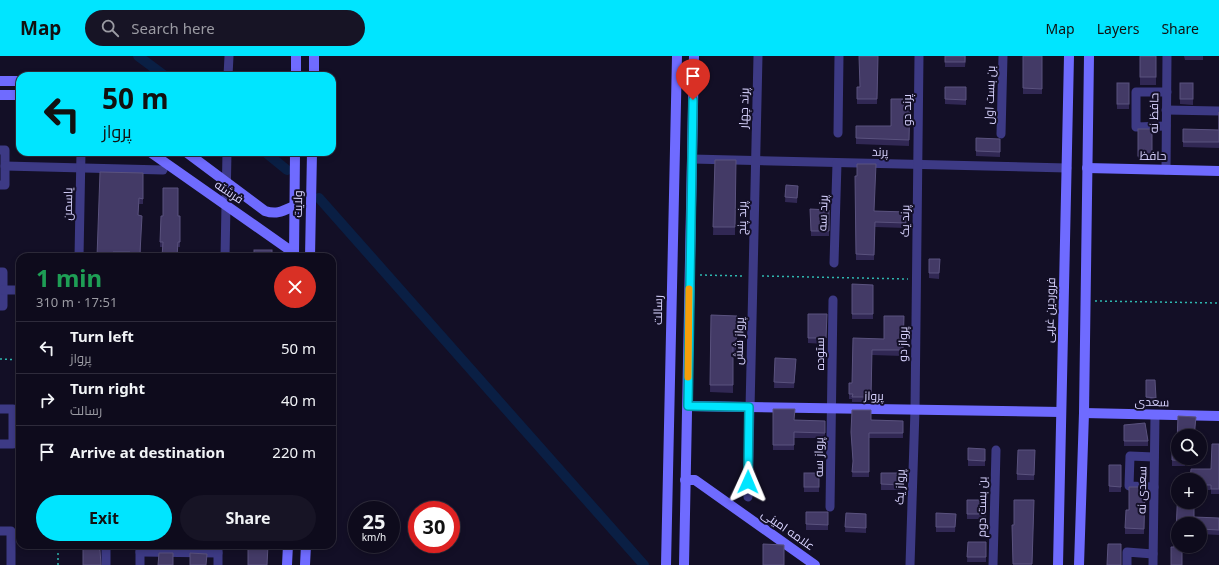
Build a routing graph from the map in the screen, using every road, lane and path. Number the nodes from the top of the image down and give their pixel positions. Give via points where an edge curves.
1 (229, 56) edge
2 (296, 56) edge
3 (314, 56) edge
4 (677, 56) edge
5 (694, 56) edge
6 (758, 56) edge
7 (839, 56) edge
8 (919, 56) edge
9 (1003, 56) edge
10 (1069, 56) edge
11 (1089, 56) edge
12 (1167, 56) edge
13 (228, 72) edge
14 (296, 72) edge
15 (314, 72) edge
16 (0, 81) edge
17 (16, 81) edge
18 (1167, 92) junction
19 (0, 95) edge
20 (16, 95) edge
21 (1166, 110) junction
22 (1219, 112) edge
23 (1166, 126) junction
24 (838, 133) dead end
25 (1001, 134) dead end
26 (0, 150) edge
27 (81, 156) edge
28 (156, 156) edge
29 (192, 156) edge
30 (227, 156) edge
31 (295, 156) edge
32 (312, 156) edge
33 (692, 159) junction
34 (754, 161) junction
35 (837, 163) junction
36 (919, 165) junction
37 (5, 166) junction
38 (1067, 168) junction
39 (1087, 168) junction
40 (81, 169) junction
41 (162, 170) dead end
42 (1166, 170) junction
43 (1219, 171) edge
44 (227, 181) junction
45 (0, 185) edge
46 (226, 205) junction
47 (294, 206) junction
48 (79, 253) edge
49 (225, 253) edge
50 (291, 253) edge
51 (294, 253) edge
52 (310, 253) edge
53 (834, 263) dead end
54 (0, 272) edge
55 (690, 275) junction
56 (753, 276) junction
57 (916, 279) junction
58 (3, 290) junction
59 (16, 290) edge
60 (833, 300) dead end
61 (1085, 300) junction
62 (1219, 303) edge
63 (0, 306) edge
64 (0, 359) edge
65 (16, 360) edge
66 (688, 406) junction
67 (749, 407) junction
68 (832, 408) junction
69 (0, 409) edge
70 (915, 410) junction
71 (1061, 412) junction
72 (1084, 413) junction
73 (1155, 415) junction
74 (1219, 416) edge
75 (0, 444) edge
76 (996, 450) dead end
77 (1154, 457) junction
78 (686, 480) junction
79 (1154, 487) junction
80 (748, 498) dead end
81 (830, 507) dead end
82 (0, 531) edge
83 (58, 549) edge
84 (106, 549) edge
85 (140, 549) edge
86 (218, 549) edge
87 (288, 549) edge
88 (306, 549) edge
89 (1153, 554) junction
90 (11, 565) edge
91 (58, 565) edge
92 (106, 565) edge
93 (140, 565) edge
94 (218, 565) edge
95 (287, 565) edge
96 (306, 565) edge
97 (666, 565) edge
98 (684, 565) edge
99 (815, 565) edge
100 (910, 565) edge
101 (993, 565) edge
102 (1058, 565) edge
103 (1079, 565) edge
104 (1127, 565) edge
105 (1153, 565) edge

1 - 13 street
2 - 14 street
3 - 15 street
4 - 97 street, رسالت
5 - 33 street
6 - 34 street, پرند چهار
7 - 24 street
8 - 36 street, پرند دو
9 - 25 street, بن بست اول
10 - 38 street, فروردین غربی
11 - 39 street
12 - 18 street, حافظ نه
16 - 17 street
18 - 21 street, حافظ نه
18 - 23 street via 1136,92 1136,127
19 - 20 street
21 - 22 street
21 - 23 street, حافظ نه
23 - 42 street, حافظ نه
26 - 37 street via 5,150
27 - 40 street, یاسمن
28 - 46 street, فرشته
29 - 44 street, فرشته
30 - 44 street
31 - 47 street, ولایت
32 - 52 street, ولایت
33 - 34 street, پرند
33 - 55 street
34 - 35 street, پرند
34 - 56 street, پرند پنج
35 - 36 street, پرند
35 - 53 street, پرند سه
36 - 38 street, پرند
36 - 57 street, پرند یک
37 - 40 street
37 - 45 street via 5,185
38 - 71 street, فروردین غربی
39 - 42 street, حافظ
39 - 61 street
40 - 41 street
40 - 48 street, یاسمن
42 - 43 street, حافظ
44 - 46 street
44 - 47 street, فرشته via 265,211 273,214
46 - 49 street
46 - 50 street, فرشته
47 - 51 street, ولایت
54 - 58 street via 3,272
55 - 56 path
55 - 66 street
56 - 57 path
56 - 67 street, پرواز شش
57 - 70 street, پرواز دو
58 - 59 street
58 - 63 street via 3,306
60 - 68 street, ستوده
61 - 62 path
61 - 72 street
64 - 65 path
66 - 67 street, پرواز
66 - 78 street
67 - 68 street, پرواز
67 - 80 street, پرواز شش
68 - 70 street, پرواز
68 - 81 street, پرواز سه
69 - 75 street via 13,409 13,444
70 - 71 street, پرواز
70 - 100 street, پرواز یک
71 - 102 street, فروردین غربی
72 - 73 street, سعدی
72 - 103 street
73 - 74 street, سعدی
73 - 77 street, سعدی نه
76 - 101 street, بن بست دوم
77 - 79 street, سعدی نه
77 - 79 street via 1130,456 1129,486
78 - 98 street
78 - 99 street, علامه امینی via 696,480
79 - 89 street, سعدی نه
82 - 90 street via 11,531
83 - 91 path
84 - 92 street
85 - 93 street
86 - 94 street
87 - 95 street
88 - 96 street
89 - 104 street via 1127,552
89 - 105 street, سعدی نه

